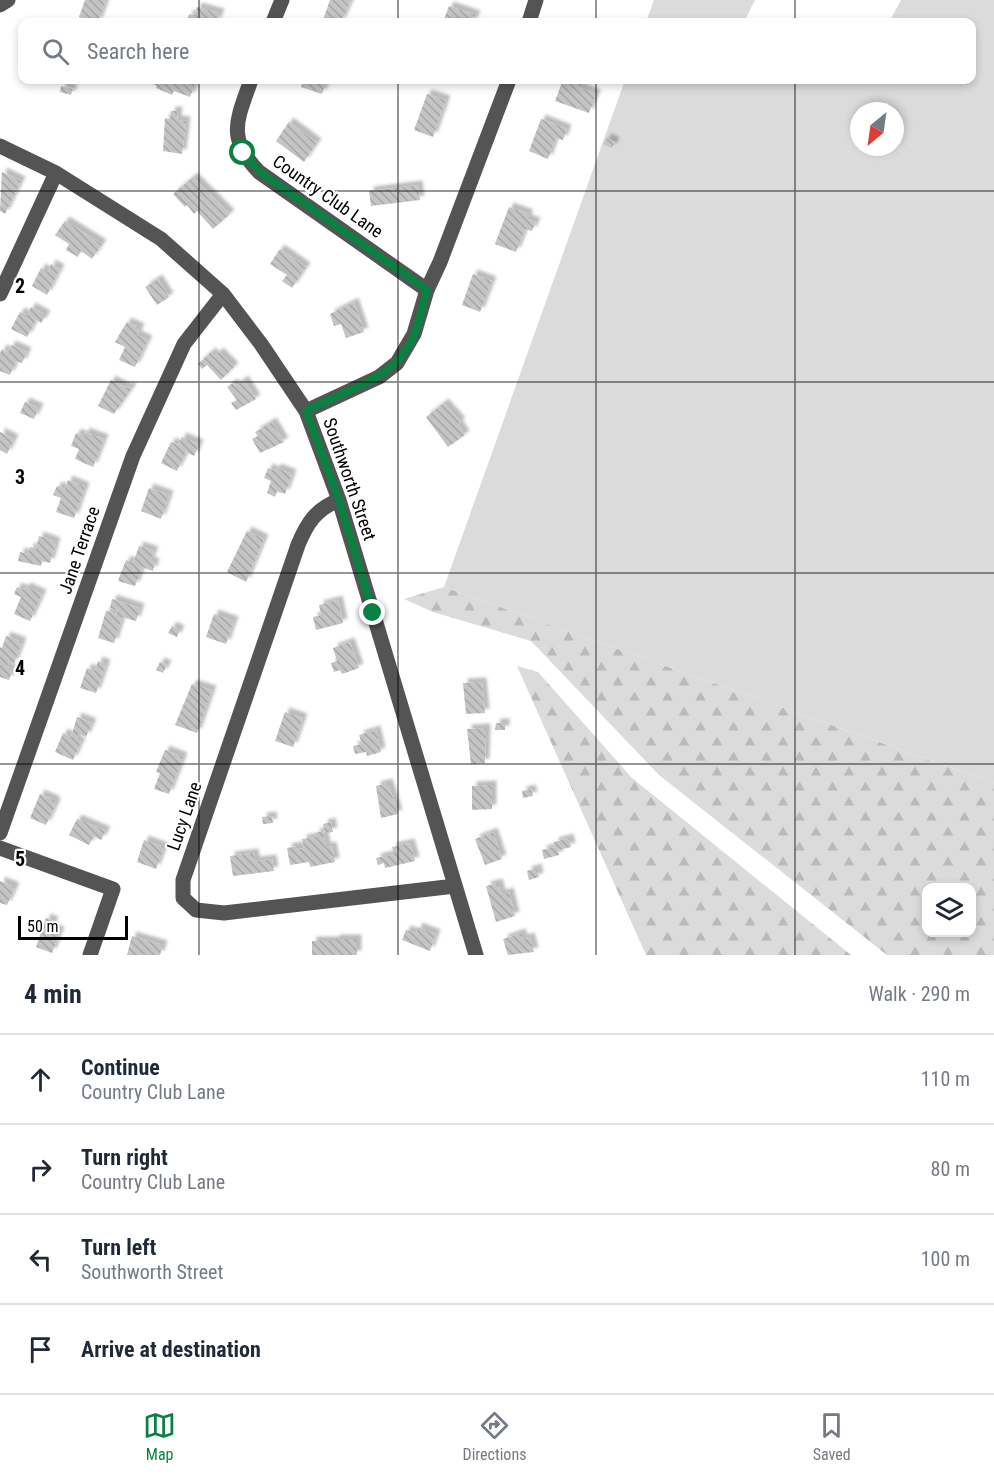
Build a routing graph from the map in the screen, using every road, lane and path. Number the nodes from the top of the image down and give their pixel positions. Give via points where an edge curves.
1 (8, 0) edge
2 (282, 0) edge
3 (536, 0) edge
4 (0, 5) edge
5 (275, 18) edge
6 (530, 18) edge
7 (250, 84) edge
8 (507, 84) edge
9 (0, 146) edge
10 (56, 174) junction
11 (427, 290) junction
12 (0, 294) edge
13 (223, 294) junction
14 (306, 411) junction
15 (339, 500) junction
16 (0, 833) edge
17 (0, 848) edge
18 (455, 885) junction
19 (90, 955) edge
20 (476, 955) edge

1 - 4 street
2 - 5 street
3 - 6 street
7 - 11 street, Country Club Lane via 237,121 236,137 247,160
8 - 11 street
9 - 10 street, Southworth Street
10 - 12 street
10 - 13 street, Southworth Street via 161,239
11 - 14 street via 414,334 397,363 379,377
13 - 14 street, Southworth Street
13 - 16 street, Jane Terrace via 184,344 133,456
14 - 15 street, Southworth Street
15 - 18 street, Southworth Street
15 - 18 street, Lucy Lane via 318,511 298,545 183,880 183,898 196,910 224,913
17 - 19 street via 113,889
18 - 20 street, Southworth Street

